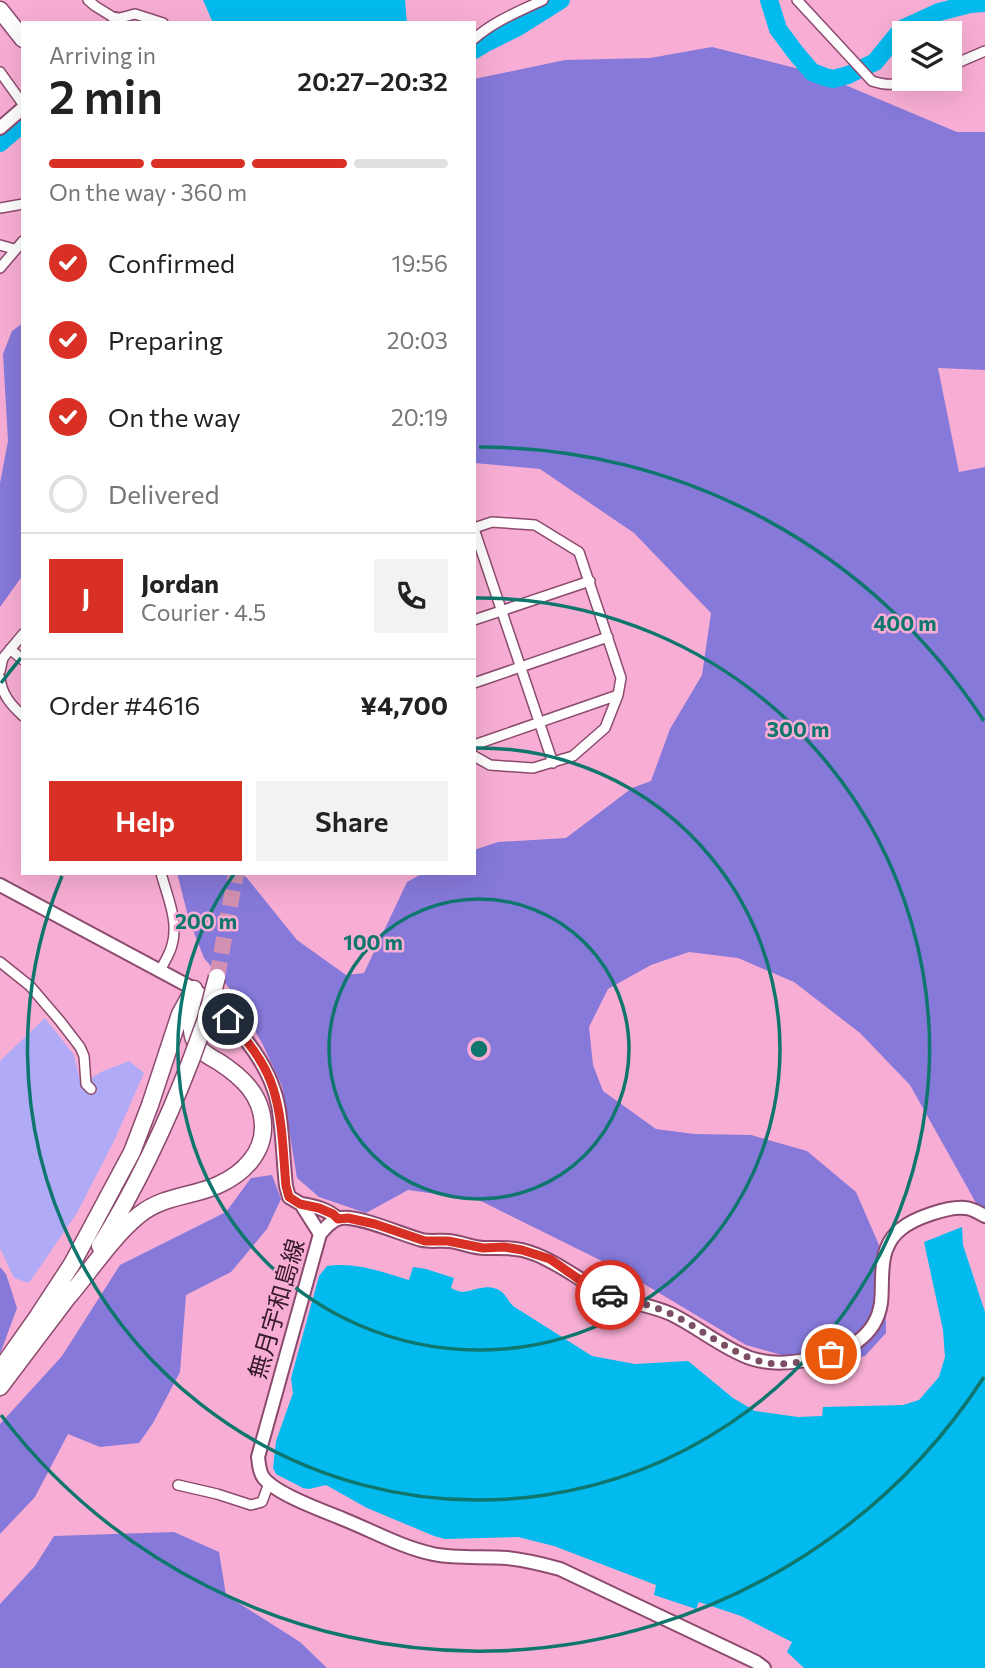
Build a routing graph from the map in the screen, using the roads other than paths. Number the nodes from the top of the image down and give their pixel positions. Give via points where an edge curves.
1 (88, 0) edge
2 (543, 0) edge
3 (796, 0) edge
4 (0, 10) edge
5 (115, 21) edge
6 (157, 21) edge
7 (21, 36) edge
8 (476, 37) edge
9 (985, 51) edge
10 (962, 61) edge
11 (0, 72) edge
12 (892, 85) edge
13 (21, 103) edge
14 (21, 108) edge
15 (0, 128) edge
16 (21, 204) edge
17 (0, 208) edge
18 (21, 243) edge
19 (0, 245) edge
20 (14, 249) junction
21 (0, 268) edge
22 (476, 527) edge
23 (476, 534) edge
24 (590, 581) junction
25 (502, 611) junction
26 (476, 619) edge
27 (21, 636) edge
28 (608, 637) junction
29 (10, 649) junction
30 (21, 658) edge
31 (522, 667) junction
32 (0, 671) edge
33 (0, 678) edge
34 (476, 682) edge
35 (618, 695) junction
36 (21, 714) edge
37 (541, 722) junction
38 (476, 745) edge
39 (476, 757) edge
40 (553, 763) junction
41 (162, 875) edge
42 (0, 885) edge
43 (0, 962) edge
44 (160, 971) junction
45 (217, 977) tunnel mouth
46 (194, 989) junction
47 (91, 1089) dead end
48 (300, 1204) junction
49 (985, 1216) edge
50 (338, 1219) junction
51 (320, 1234) junction
52 (69, 1296) junction
53 (0, 1370) edge
54 (0, 1387) edge
55 (269, 1483) junction
56 (178, 1485) dead end
57 (764, 1668) edge

1 - 5 street
2 - 8 street
3 - 12 street via 872,81
4 - 7 highway
5 - 6 street via 135,14
9 - 10 street
11 - 13 street
14 - 15 main road
16 - 17 street
18 - 20 street
19 - 20 street
20 - 21 street
22 - 24 street via 492,522 536,525 579,552
23 - 25 street
24 - 25 street
24 - 28 street
25 - 26 street
25 - 31 street
27 - 29 street
28 - 31 street
28 - 35 street via 621,678
29 - 30 street
29 - 32 street
31 - 34 street
31 - 37 street
33 - 36 street via 10,705
35 - 37 street
35 - 40 street via 605,728 573,756
37 - 38 street
37 - 40 street
39 - 40 street via 490,765 533,768
41 - 44 street via 174,930
42 - 44 main road
43 - 47 street via 30,986 80,1047 86,1084
44 - 46 main road
45 - 52 highway, bridge via 166,1124 136,1185
46 - 48 main road via 219,1008 264,1066 278,1104 286,1186 289,1197
46 - 52 highway via 191,1030 196,1045 235,1072 254,1092 263,1128 260,1147 235,1176 163,1201 140,1214
46 - 53 highway via 180,1014 132,1152 72,1264
48 - 50 main road
48 - 51 main road
49 - 50 main road via 966,1208 952,1209 900,1229 885,1252 881,1305 862,1338 816,1359 776,1364 749,1358 670,1314 607,1294 550,1259 504,1247 425,1241 375,1224
50 - 51 main road, 無月宇和島線
51 - 55 main road, 無月宇和島線 via 258,1457 261,1476
52 - 54 highway
55 - 56 street via 262,1502 251,1505
55 - 57 main road via 320,1510 419,1550 507,1558 560,1569

